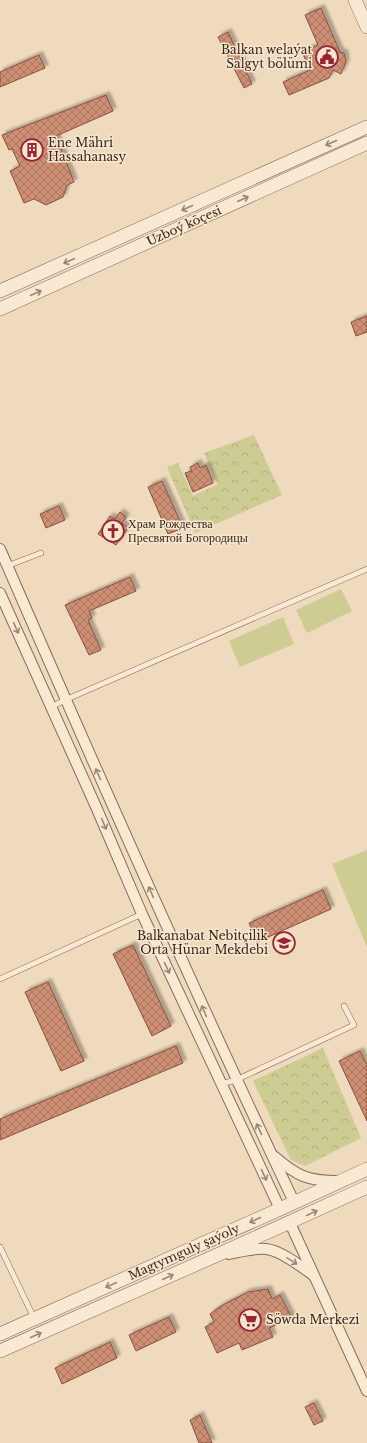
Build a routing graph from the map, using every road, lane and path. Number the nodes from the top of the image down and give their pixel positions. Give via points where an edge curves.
1 (355, 0) edge
2 (367, 27) edge
3 (367, 127) edge
4 (367, 143) edge
5 (0, 291) edge
6 (0, 309) edge
7 (0, 549) edge
8 (41, 553) dead end
9 (8, 566) junction
10 (367, 569) edge
11 (0, 593) edge
12 (65, 700) junction
13 (52, 707) junction
14 (142, 914) junction
15 (0, 980) edge
16 (344, 1006) dead end
17 (236, 1080) junction
18 (221, 1084) junction
19 (271, 1153) junction
20 (367, 1169) edge
21 (339, 1181) junction
22 (367, 1187) edge
23 (294, 1202) junction
24 (280, 1209) junction
25 (290, 1223) junction
26 (0, 1247) edge
27 (215, 1256) junction
28 (315, 1277) junction
29 (34, 1319) junction
30 (0, 1334) edge
31 (0, 1351) edge
32 (367, 1391) edge

1 - 2 street
3 -> 5 street, Uzboý köçesi
6 -> 4 street, Uzboý köçesi
7 - 9 street
8 - 9 lane
9 - 12 street
10 - 12 lane
11 -> 13 street
12 - 13 lane
17 -> 12 street
13 -> 14 street
14 - 15 lane
14 -> 18 street
16 - 17 lane via 354,1025
17 - 18 lane
19 -> 17 street
18 -> 24 street
19 - 21 street via 296,1173 309,1179
19 - 23 street
20 - 21 street, Magtymguly şaýoly
21 - 23 street, Magtymguly şaýoly
25 -> 22 street, Magtymguly şaýoly
23 - 24 street, Magtymguly şaýoly
24 -> 29 street, Magtymguly şaýoly
25 - 27 street, Magtymguly şaýoly
25 - 28 street
26 - 29 lane
27 -> 28 street via 250,1249 268,1249 289,1258
31 -> 27 street, Magtymguly şaýoly
28 - 32 street
29 - 30 street, Magtymguly şaýoly

